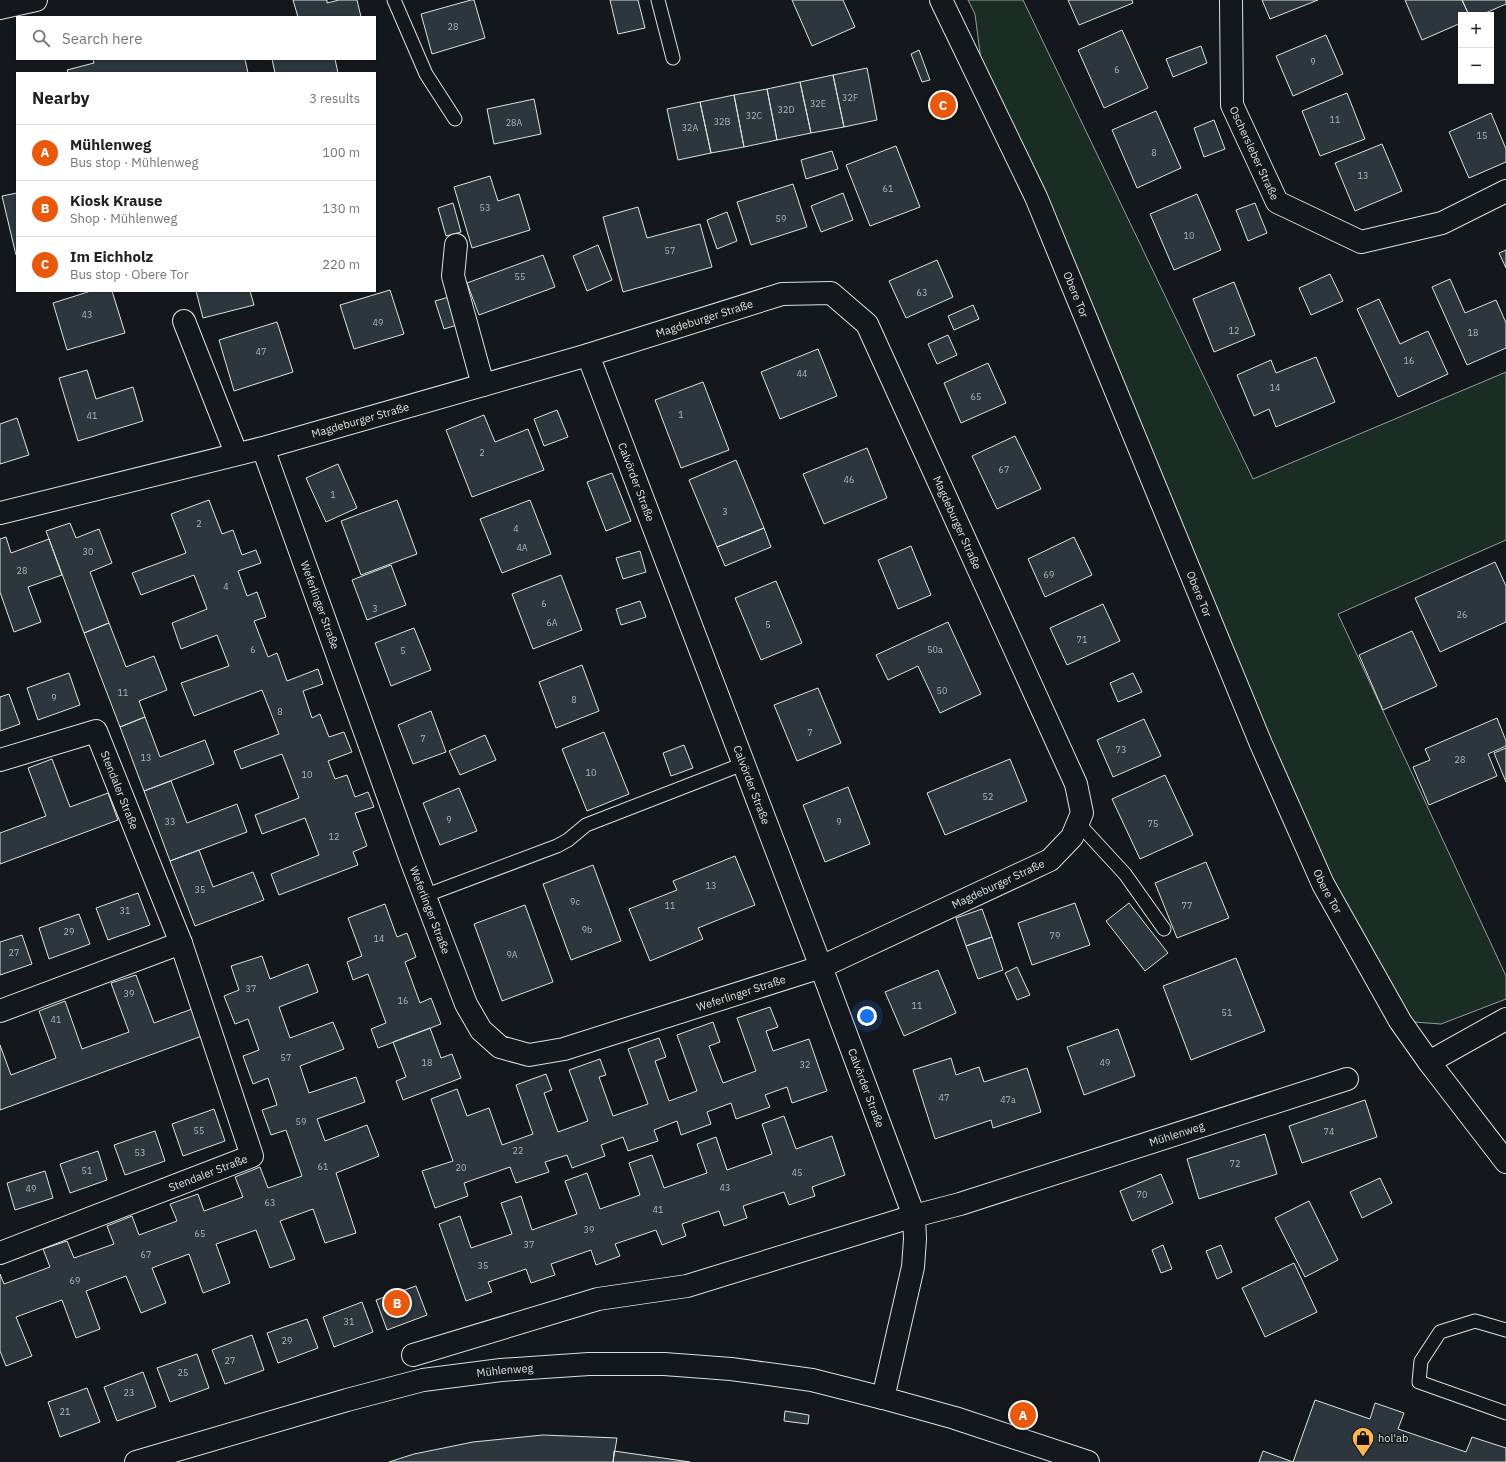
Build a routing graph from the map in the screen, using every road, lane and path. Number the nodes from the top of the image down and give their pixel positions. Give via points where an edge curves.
1 (36, 0) edge
2 (394, 0) edge
3 (658, 0) edge
4 (941, 0) edge
5 (1231, 0) edge
6 (0, 8) edge
7 (673, 58) dead end
8 (455, 119) dead end
9 (1506, 191) edge
10 (456, 245) dead end
11 (184, 321) dead end
12 (588, 355) junction
13 (483, 385) junction
14 (263, 448) junction
15 (236, 453) junction
16 (0, 513) edge
17 (0, 760) edge
18 (743, 764) junction
19 (1078, 823) junction
20 (424, 896) junction
21 (1164, 929) dead end
22 (181, 943) junction
23 (821, 967) junction
24 (0, 1011) edge
25 (1506, 1019) edge
26 (1429, 1062) junction
27 (1347, 1079) dead end
28 (1506, 1162) edge
29 (914, 1216) junction
30 (0, 1253) edge
31 (1506, 1330) edge
32 (413, 1355) dead end
33 (883, 1398) junction
34 (1506, 1414) edge
35 (136, 1462) edge
36 (1088, 1462) edge

1 - 6 street
2 - 8 lane via 426,74
3 - 7 lane
4 - 26 street, Obere Tor via 1036,197 1261,744 1323,884 1400,1021
5 - 9 street, Oschersleber Straße via 1232,105 1277,202 1361,242 1442,223
10 - 13 street via 453,276
11 - 15 street
12 - 13 street, Magdeburger Straße
12 - 18 street, Calvörder Straße
12 - 19 street, Magdeburger Straße via 782,294 831,293 868,324 1076,784 1082,813
13 - 14 street, Magdeburger Straße
14 - 15 street, Magdeburger Straße
14 - 20 street, Weferlinger Straße
15 - 16 street, Magdeburger Straße
17 - 22 street, Stendaler Straße via 96,731
18 - 20 lane via 586,825 557,846
18 - 23 street, Calvörder Straße
19 - 21 lane via 1125,874
19 - 23 street, Magdeburger Straße via 1072,837 1050,860
20 - 23 street, Weferlinger Straße via 466,1004 481,1030 500,1047 529,1055 564,1049
22 - 24 street
22 - 30 street, Stendaler Straße via 252,1156
23 - 29 street, Calvörder Straße
25 - 26 street
26 - 28 street, Obere Tor
27 - 29 street, Mühlenweg via 960,1204
29 - 32 street, Mühlenweg via 687,1286 598,1299
29 - 33 street via 913,1267
31 - 34 lane via 1475,1321 1440,1332 1421,1361 1419,1382
33 - 35 street, Mühlenweg via 812,1380 731,1369 664,1364 588,1364 501,1370 423,1380
33 - 36 street, Mühlenweg via 955,1418

